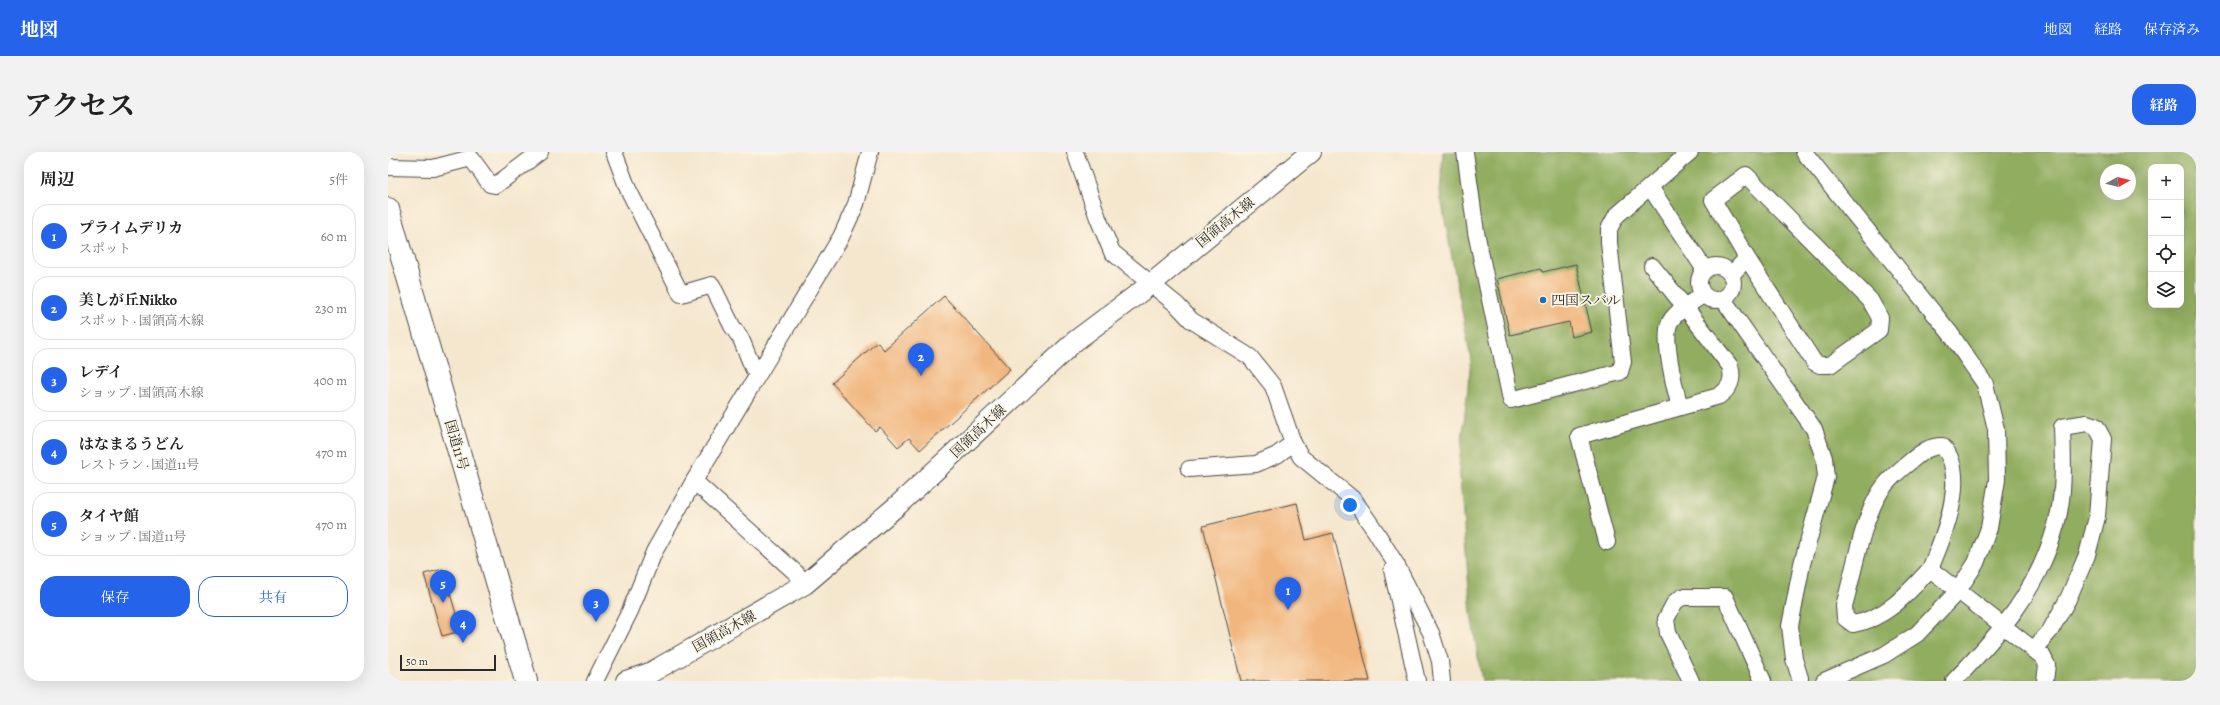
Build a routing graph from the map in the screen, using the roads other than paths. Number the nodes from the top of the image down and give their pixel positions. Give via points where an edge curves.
1 (540, 152) edge
2 (614, 152) edge
3 (870, 152) edge
4 (1075, 152) edge
5 (1311, 152) edge
6 (1465, 152) edge
7 (1690, 152) edge
8 (1804, 152) edge
9 (388, 167) edge
10 (1650, 187) junction
11 (388, 209) edge
12 (1747, 258) junction
13 (1652, 266) dead end
14 (1705, 270) junction
15 (1731, 275) junction
16 (1151, 284) junction
17 (1703, 295) junction
18 (1722, 299) junction
19 (1686, 307) junction
20 (759, 373) junction
21 (1680, 407) junction
22 (1293, 443) junction
23 (1189, 469) dead end
24 (694, 481) junction
25 (1607, 542) dead end
26 (1388, 551) junction
27 (1930, 569) junction
28 (805, 584) junction
29 (1957, 592) junction
30 (2005, 626) junction
31 (2034, 649) junction
32 (1804, 680) edge
33 (526, 681) edge
34 (595, 681) edge
35 (626, 681) edge
36 (1417, 681) edge
37 (1442, 681) edge
38 (1691, 681) edge
39 (1763, 681) edge
40 (1824, 681) edge
41 (1954, 681) edge
42 (2045, 681) edge

1 - 9 street via 496,185 490,184 471,158 433,168
2 - 20 street via 628,189 681,294 712,285 741,339 753,368
3 - 20 street via 856,204 841,237
4 - 16 street via 1112,252
5 - 16 main road, 国領高木線
6 - 10 street via 1476,232 1511,400 1620,372 1623,362 1609,229 1616,216
7 - 10 street
8 - 29 street via 1950,333 1985,384 1996,429 1997,480 1989,528 1976,563
10 - 14 street
11 - 33 highway, 国道11号
12 - 12 street via 1713,200 1746,175 1870,300 1880,318 1879,330 1830,365 1814,362
12 - 15 street
13 - 19 street
14 - 15 street via 1710,267 1722,267
14 - 17 street via 1699,279
15 - 18 street via 1733,286
16 - 22 street via 1191,320 1250,357 1273,386
16 - 28 main road, 国領高木線 via 1075,341 898,505
17 - 18 street via 1712,300
17 - 19 street
18 - 32 street via 1814,429 1824,458 1826,477 1802,564 1790,626 1794,659
19 - 21 street via 1670,321 1666,332
19 - 21 street via 1730,366 1733,376 1728,390 1719,396
20 - 24 street
21 - 25 street via 1579,436
22 - 23 street via 1277,455 1256,464
22 - 26 street via 1302,457 1354,500
24 - 28 street
24 - 34 street via 654,552 630,611
26 - 36 street
26 - 37 street via 1431,633 1440,661
27 - 27 street via 1907,594 1882,614 1865,622 1853,624 1845,618 1844,606 1870,514 1884,486 1897,472 1932,446 1942,446 1949,453 1953,468 1953,499 1944,537
27 - 29 street
28 - 35 main road, 国領高木線 via 650,673
29 - 30 street
29 - 40 street via 1917,634 1884,655
30 - 31 street
30 - 31 street via 2037,576 2057,524 2063,479 2062,427 2087,423 2096,426 2104,439 2097,516 2087,555 2050,631
30 - 41 street
31 - 42 street via 2047,665
38 - 39 street via 1668,633 1666,619 1675,602 1682,597 1725,597

